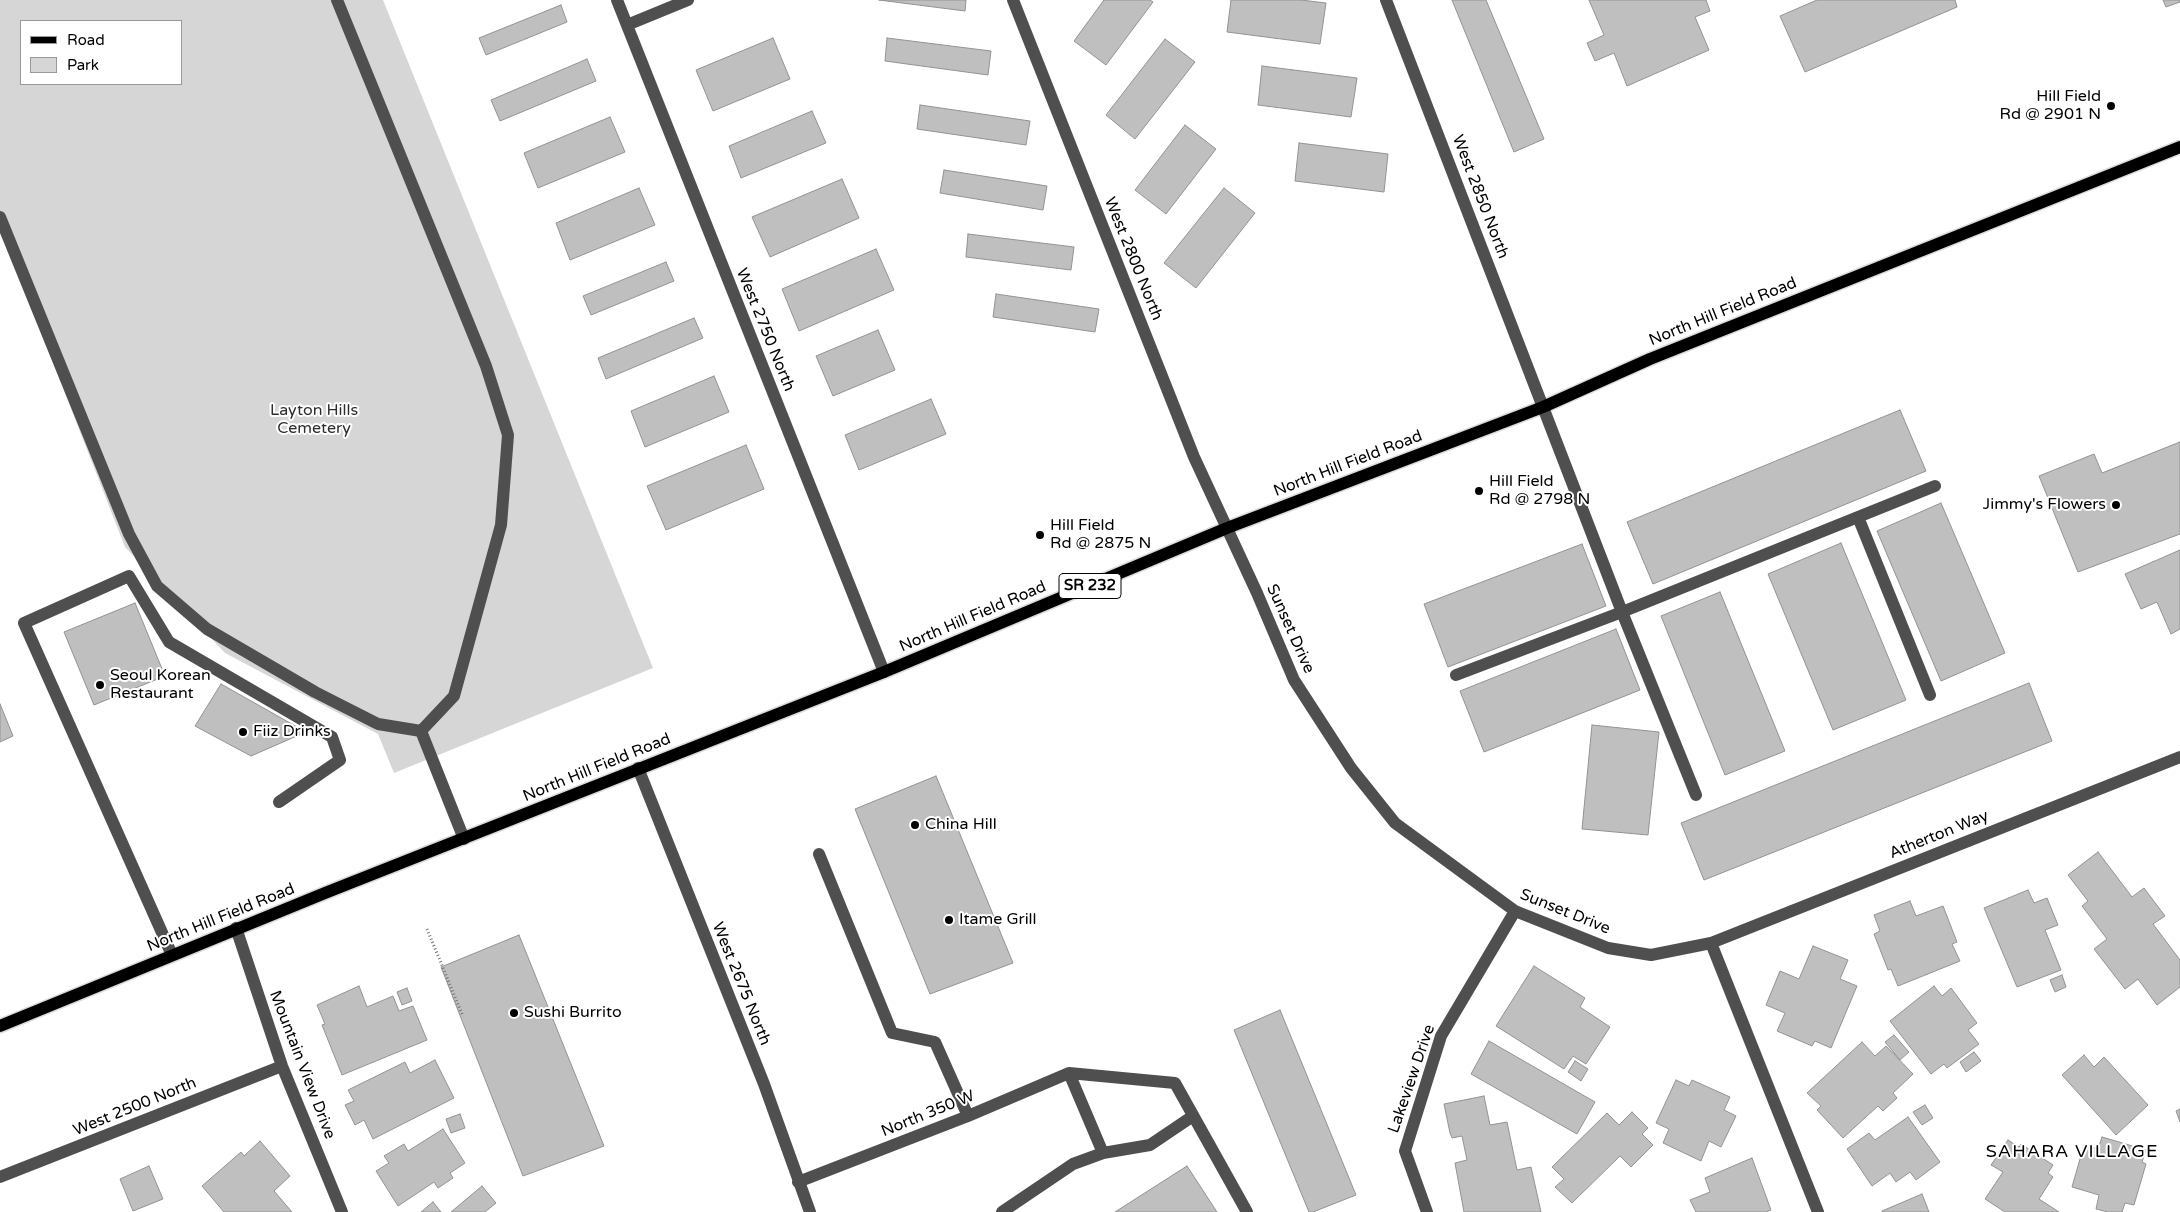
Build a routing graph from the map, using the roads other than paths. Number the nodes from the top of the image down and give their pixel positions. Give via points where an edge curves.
1 (337, 0) edge
2 (617, 0) edge
3 (688, 0) edge
4 (1013, 0) edge
5 (1386, 0) edge
6 (627, 25) junction
7 (2180, 147) edge
8 (0, 218) edge
9 (1542, 407) junction
10 (1935, 486) dead end
11 (1858, 517) junction
12 (1227, 528) junction
13 (1622, 612) junction
14 (884, 672) junction
15 (1456, 675) dead end
16 (1930, 695) dead end
17 (421, 731) junction
18 (2180, 758) edge
19 (638, 768) junction
20 (1696, 795) dead end
21 (279, 802) dead end
22 (464, 839) junction
23 (819, 854) dead end
24 (1515, 912) junction
25 (236, 928) junction
26 (1711, 943) junction
27 (172, 955) junction
28 (0, 1026) edge
29 (282, 1066) junction
30 (1069, 1073) junction
31 (968, 1116) junction
32 (1193, 1116) junction
33 (1103, 1153) junction
34 (0, 1178) edge
35 (798, 1182) junction
36 (342, 1212) edge
37 (810, 1212) edge
38 (1002, 1212) edge
39 (1247, 1212) edge
40 (1426, 1212) edge
41 (1818, 1212) edge

1 - 17 street via 486,366 508,435 501,525 454,696
2 - 6 street, West 2750 North
3 - 6 street
4 - 12 street, West 2800 North via 1194,457
5 - 9 street, West 2850 North
6 - 14 street, West 2750 North
7 - 9 main road, North Hill Field Road / SR 232 via 1660,355
8 - 17 street via 129,534 157,586 207,630 315,692 378,724
9 - 12 main road, North Hill Field Road / SR 232
9 - 13 street, West 2850 North
10 - 11 street
11 - 13 street
11 - 16 street
12 - 14 main road, North Hill Field Road / SR 232
12 - 24 street, Sunset Drive via 1294,680 1350,768 1395,823
13 - 15 street
13 - 20 street, West 2850 North
14 - 19 main road, North Hill Field Road / SR 232
17 - 22 street
18 - 26 street, Atherton Way
19 - 22 main road, North Hill Field Road / SR 232
19 - 35 street, West 2675 North via 764,1084
21 - 27 street via 340,760 332,737 169,642 129,576 24,623
22 - 25 main road, North Hill Field Road / SR 232
23 - 31 street via 892,1034 935,1042
24 - 26 street, Sunset Drive via 1608,948 1651,955
24 - 40 street, Lakeview Drive via 1440,1036 1405,1151
25 - 27 main road, North Hill Field Road / SR 232
25 - 29 street, Mountain View Drive
26 - 41 street
27 - 28 main road, North Hill Field Road / SR 232
29 - 34 street, West 2500 North
29 - 36 street, Mountain View Drive
30 - 31 street, North 350 W
30 - 32 street via 1175,1083
30 - 33 street
31 - 35 street, North 350 W
32 - 33 street via 1150,1145
32 - 39 street
33 - 38 street via 1073,1164
35 - 37 street, West 2675 North

